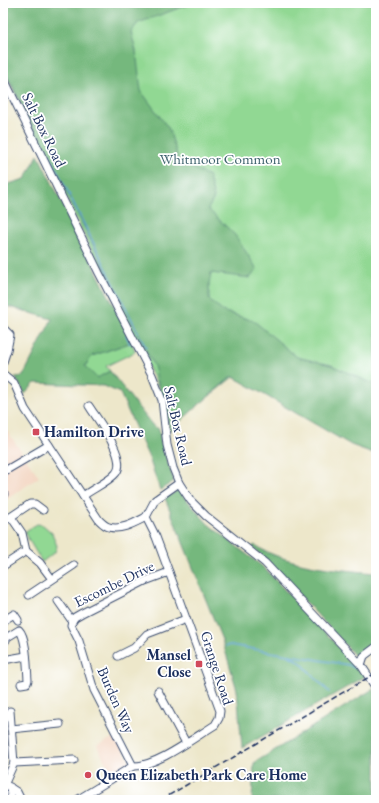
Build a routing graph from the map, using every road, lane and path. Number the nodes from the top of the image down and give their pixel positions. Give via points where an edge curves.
1 (3, 77) edge
2 (3, 328) edge
3 (3, 362) edge
4 (3, 374) edge
5 (89, 406) dead end
6 (49, 445) junction
7 (3, 472) edge
8 (179, 483) junction
9 (83, 496) junction
10 (43, 510) dead end
11 (11, 516) junction
12 (146, 517) junction
13 (3, 522) edge
14 (26, 551) junction
15 (74, 565) dead end
16 (3, 566) edge
17 (169, 572) junction
18 (52, 579) junction
19 (29, 595) dead end
20 (58, 601) dead end
21 (186, 619) junction
22 (18, 620) dead end
23 (3, 621) edge
24 (72, 621) junction
25 (6, 640) dead end
26 (376, 647) edge
27 (26, 656) junction
28 (118, 656) dead end
29 (3, 660) edge
30 (360, 665) junction
31 (21, 684) dead end
32 (376, 688) edge
33 (158, 691) dead end
34 (10, 711) dead end
35 (60, 724) dead end
36 (8, 729) edge
37 (186, 743) junction
38 (74, 760) dead end
39 (14, 763) junction
40 (133, 766) junction
41 (6, 784) edge
42 (13, 800) edge
43 (21, 800) edge
44 (77, 800) edge

1 - 8 street, Salt Box Road via 152,375 162,400 167,445
2 - 3 street via 10,335
4 - 6 street via 14,383 25,409
5 - 9 street via 113,444 119,464 113,476
6 - 7 street
6 - 9 street
8 - 12 street via 155,500
8 - 30 street, Salt Box Road via 191,501 206,516 266,563
9 - 12 street via 99,520 110,528 126,526
10 - 11 street via 35,504 30,504
11 - 13 street
11 - 14 street via 22,533
12 - 17 street, Grange Road
14 - 16 street
14 - 18 street via 40,563
15 - 18 street
17 - 21 street, Grange Road
17 - 24 street, Escombe Drive via 145,581 82,613
18 - 19 street
20 - 24 street, Burden Way
21 - 28 street via 147,634 134,648
21 - 37 street, Grange Road via 220,711 215,725
22 - 23 street via 14,614
24 - 40 street, Burden Way via 71,625 79,641 94,690
25 - 27 street via 19,630 22,633
26 - 30 street via 364,656
27 - 29 street
27 - 31 street via 28,680
30 - 32 street, Salt Box Road
33 - 37 street
34 - 36 street
35 - 36 street
36 - 39 street
37 - 40 street, Grange Road via 150,764
38 - 39 street
39 - 41 street
40 - 44 street, Grange Road
41 - 42 street
41 - 43 street via 17,792

